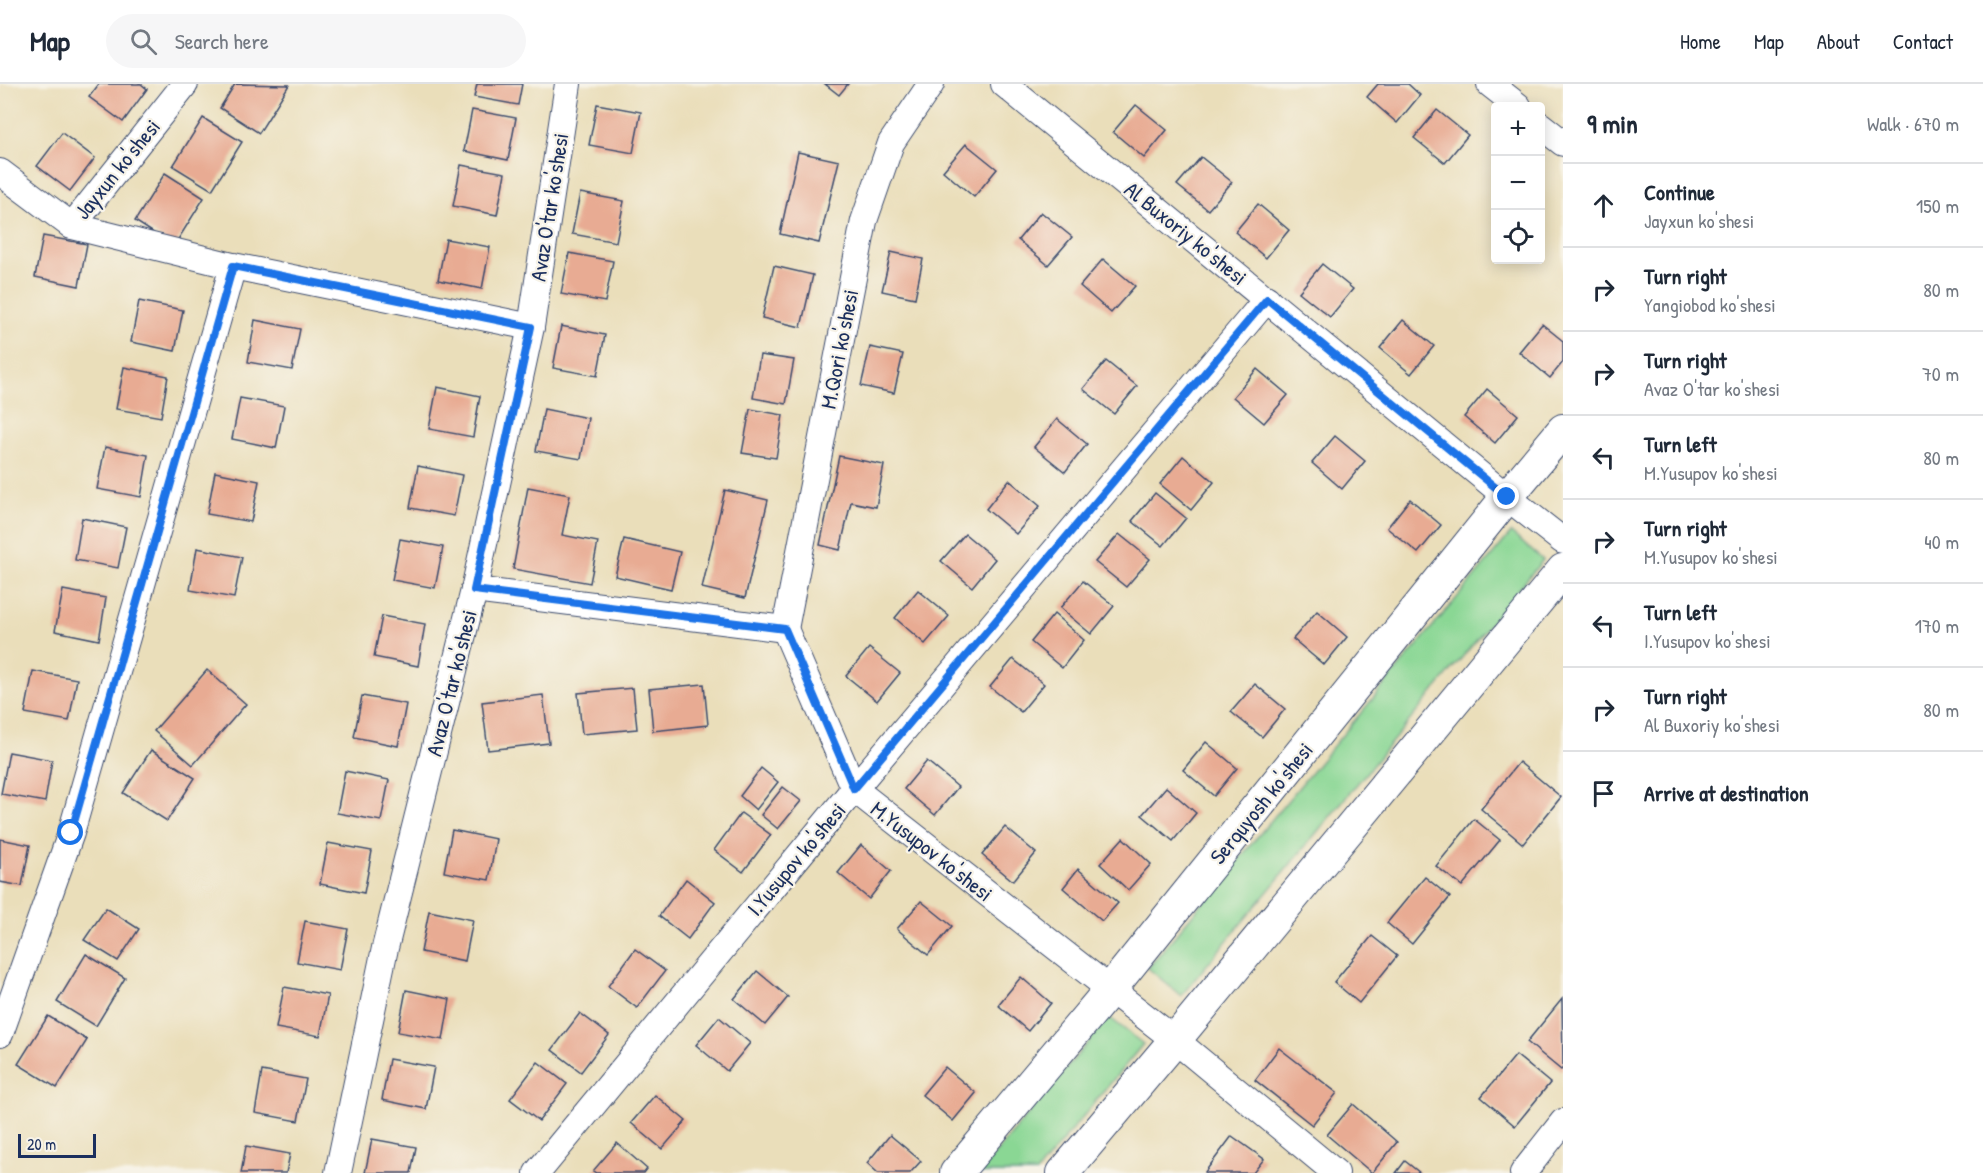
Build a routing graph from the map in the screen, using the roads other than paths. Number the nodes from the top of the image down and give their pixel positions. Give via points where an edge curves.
1 (185, 84) edge
2 (568, 84) edge
3 (931, 84) edge
4 (1004, 84) edge
5 (1490, 84) edge
6 (1513, 102) edge
7 (1545, 129) edge
8 (1563, 143) edge
9 (0, 172) edge
10 (72, 225) junction
11 (233, 266) junction
12 (1267, 299) junction
13 (531, 327) junction
14 (1563, 430) edge
15 (1507, 497) junction
16 (1563, 541) edge
17 (1563, 570) edge
18 (474, 590) junction
19 (785, 629) junction
20 (854, 789) junction
21 (1109, 991) junction
22 (0, 1034) edge
23 (1175, 1041) junction
24 (1563, 1122) edge
25 (338, 1173) edge
26 (537, 1173) edge
27 (956, 1173) edge
28 (1063, 1173) edge
29 (1336, 1173) edge
30 (1523, 1173) edge

1 - 10 street, Jayxun ko'shesi
2 - 13 street, Avaz O'tar ko'shesi
3 - 19 street, M.Qori ko'shesi via 891,143 864,221
4 - 12 street, Al Buxoriy ko'shesi
5 - 6 street
7 - 8 street
9 - 10 street
10 - 11 street
11 - 13 street
11 - 22 street via 71,833
12 - 15 street, Al Buxoriy ko'shesi
12 - 20 street, I.Yusupov ko'shesi
13 - 18 street, Avaz O'tar ko'shesi
14 - 15 street, Serquyosh ko'shesi
15 - 16 street, Al Buxoriy ko'shesi
15 - 21 street, Serquyosh ko'shesi
17 - 23 street
18 - 19 street
18 - 25 street, Avaz O'tar ko'shesi via 385,948
19 - 20 street, M.Yusupov ko'shesi
20 - 21 street, M.Yusupov ko'shesi
20 - 26 street, I.Yusupov ko'shesi
21 - 23 street, M.Yusupov ko'shesi
21 - 27 street, Serquyosh ko'shesi
23 - 28 street
23 - 29 street, M.Yusupov ko'shesi
24 - 30 street

